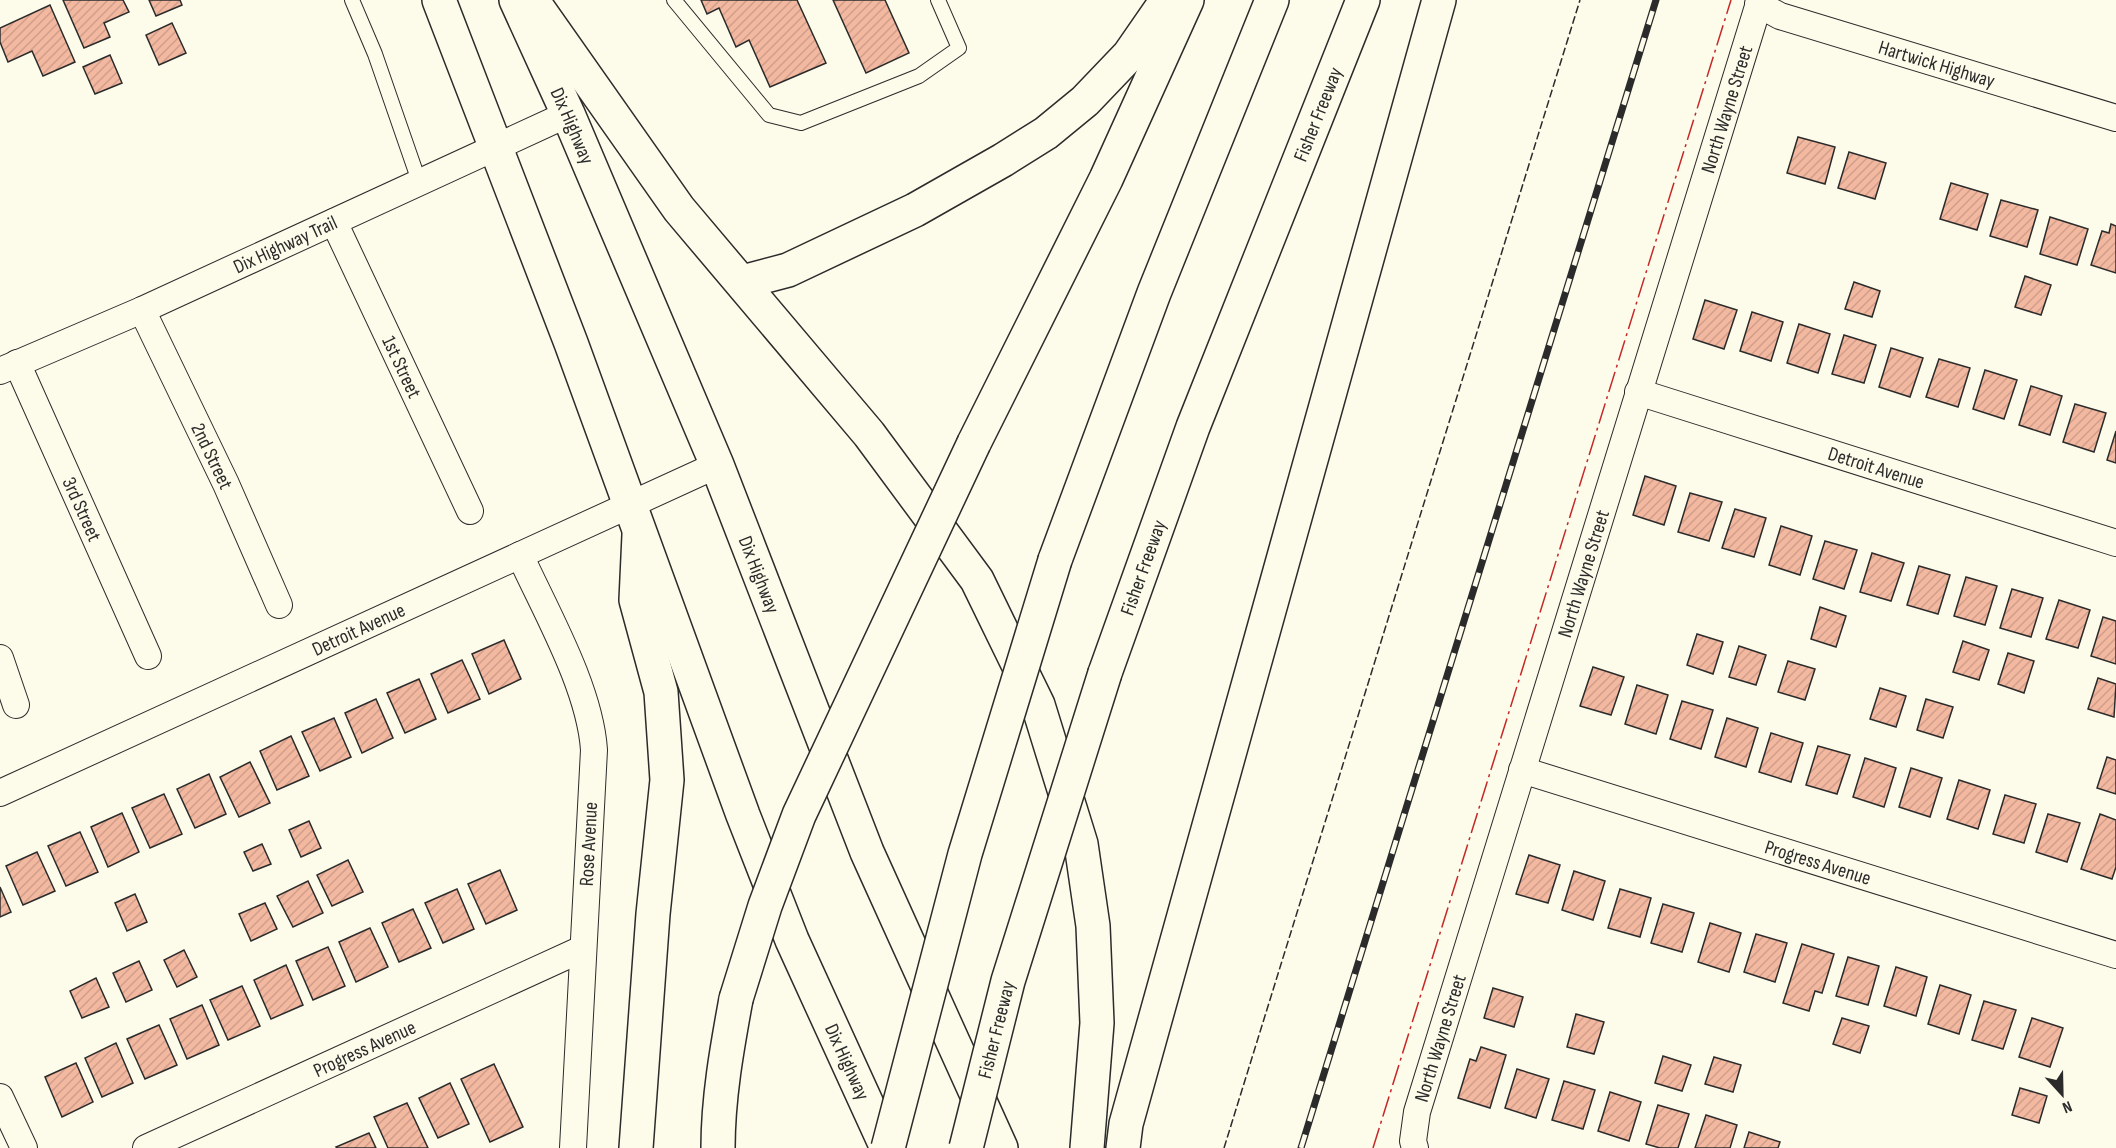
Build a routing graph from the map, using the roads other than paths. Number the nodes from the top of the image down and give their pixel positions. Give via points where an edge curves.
1 (352, 0) edge
2 (439, 0) edge
3 (516, 0) edge
4 (532, 0) edge
5 (674, 0) edge
6 (938, 0) edge
7 (1167, 0) edge
8 (1187, 0) edge
9 (1272, 0) edge
10 (1364, 0) edge
11 (1439, 0) edge
12 (1759, 2) edge
13 (568, 114) junction
14 (2116, 118) edge
15 (497, 148) junction
16 (420, 184) junction
17 (334, 222) junction
18 (743, 282) junction
19 (142, 310) junction
20 (9, 367) edge
21 (1638, 392) junction
22 (717, 465) junction
23 (470, 511) dead end
24 (634, 521) junction
25 (2116, 543) edge
26 (520, 555) junction
27 (279, 605) dead end
28 (148, 656) dead end
29 (0, 658) edge
30 (16, 705) dead end
31 (1522, 770) junction
32 (0, 793) edge
33 (582, 949) junction
34 (2116, 955) edge
35 (0, 1097) edge
36 (24, 1148) edge
37 (146, 1148) edge
38 (573, 1148) edge
39 (636, 1148) edge
40 (718, 1148) edge
41 (888, 1148) edge
42 (966, 1148) edge
43 (1001, 1148) edge
44 (1087, 1148) edge
45 (1123, 1148) edge
46 (1415, 1148) edge

1 - 16 lane
2 - 15 main road, Dix Highway
3 - 13 main road, Dix Highway
4 - 18 main road via 680,209
5 - 6 lane via 769,115 801,123 919,76 959,48
7 - 18 main road via 1129,55 1046,133 915,210 788,270
8 - 40 main road, bridge via 1106,178 974,443 799,816 736,999 727,1046
9 - 41 main road, bridge via 1154,293 1055,560 965,854
10 - 42 main road, Fisher Freeway, bridge via 1193,427 1105,673 1008,981
11 - 45 main road
12 - 14 street, Hartwick Highway via 1780,16
12 - 21 street, North Wayne Street
13 - 15 street, Dix Highway Trail
13 - 22 main road, Dix Highway
15 - 16 street, Dix Highway Trail
15 - 24 main road, Dix Highway
16 - 17 street, Dix Highway Trail
17 - 19 street, Dix Highway Trail
17 - 23 street, 1st Street
18 - 44 main road via 869,434 977,580 1038,705 1081,844 1093,926 1097,1023
19 - 20 street, Dix Highway Trail
19 - 27 street, 2nd Street
20 - 28 street, 3rd Street
21 - 25 street, Detroit Avenue
21 - 31 street, North Wayne Street
22 - 24 street, Detroit Avenue
22 - 43 main road, Dix Highway via 867,852
24 - 26 street, Detroit Avenue
24 - 39 main road via 636,600 661,692 667,780
24 - 41 main road, Dix Highway via 792,940
26 - 32 street, Detroit Avenue
26 - 33 street, Rose Avenue via 584,697 592,725 594,750
29 - 30 street
31 - 34 street, Progress Avenue
31 - 46 street, North Wayne Street via 1417,1112
33 - 37 street, Progress Avenue
33 - 38 street, Rose Avenue
35 - 36 street

